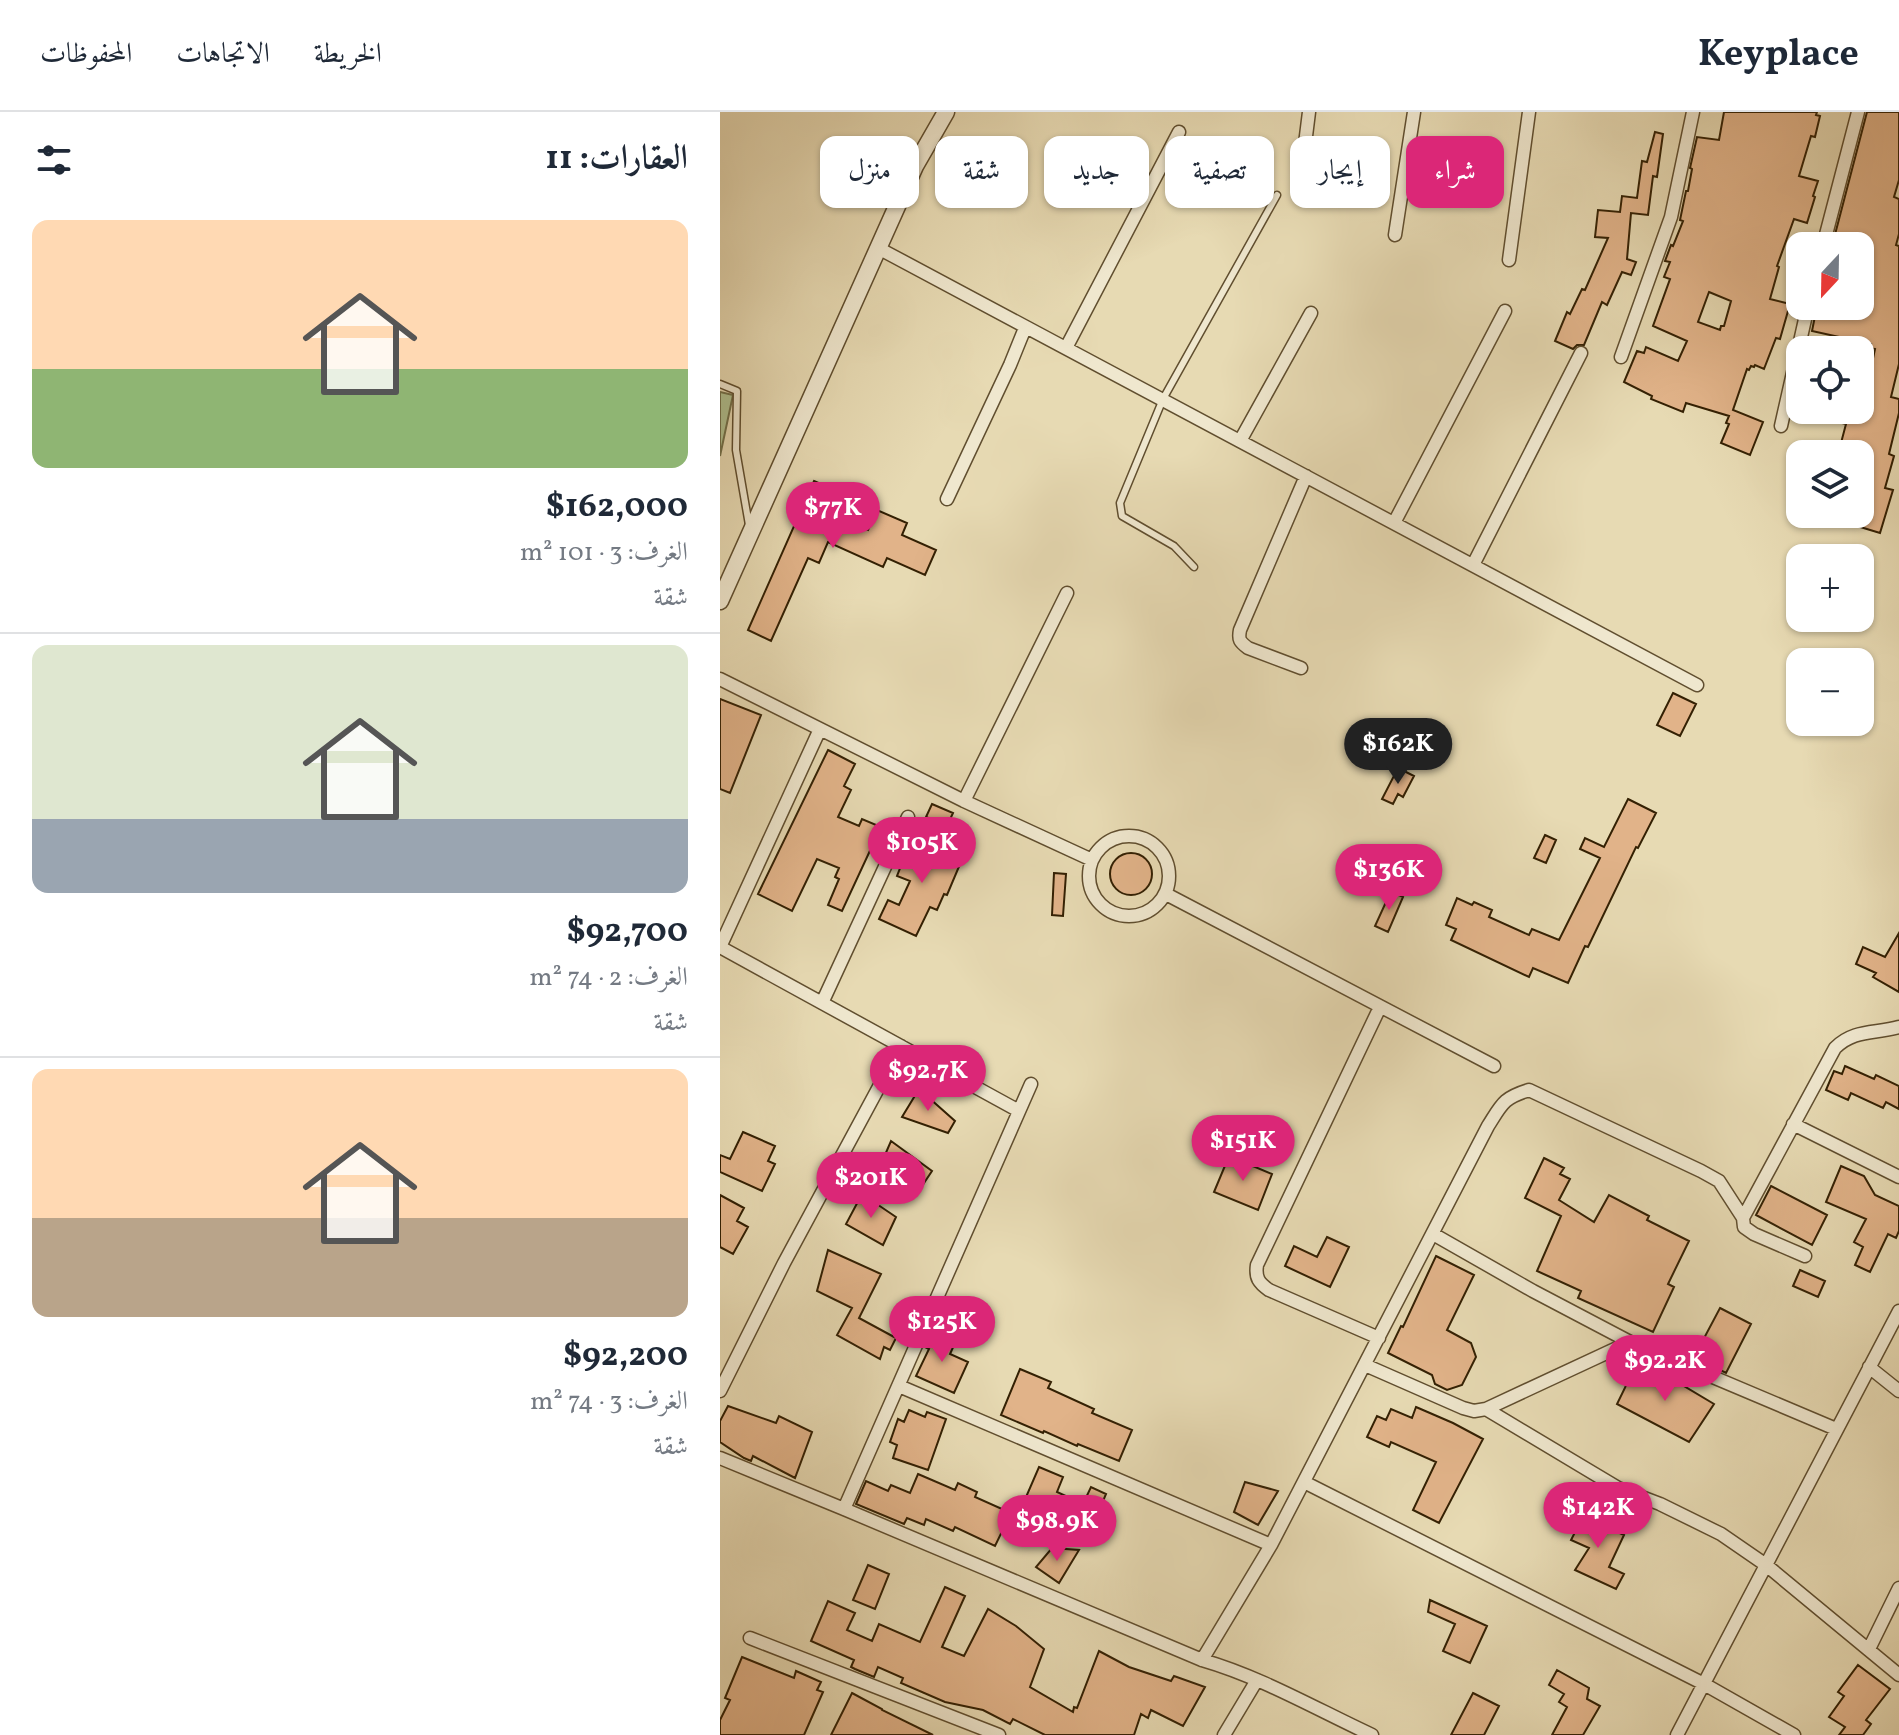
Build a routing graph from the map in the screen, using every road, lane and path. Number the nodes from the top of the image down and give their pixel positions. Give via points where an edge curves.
1 (946, 112) edge
2 (1309, 112) edge
3 (1414, 112) edge
4 (1529, 112) edge
5 (1693, 112) edge
6 (1858, 112) edge
7 (1179, 132) dead end
8 (1306, 136) edge
9 (1277, 195) dead end
10 (1827, 232) edge
11 (1395, 235) dead end
12 (878, 248) junction
13 (1509, 260) dead end
14 (1505, 311) dead end
15 (1311, 313) dead end
16 (1805, 320) edge
17 (1025, 328) junction
18 (1066, 348) junction
19 (1581, 353) dead end
20 (1621, 357) dead end
21 (720, 384) edge
22 (1163, 399) junction
23 (1781, 426) dead end
24 (1240, 441) junction
25 (1306, 476) junction
26 (947, 499) dead end
27 (1394, 523) junction
28 (751, 533) junction
29 (1473, 565) junction
30 (1194, 567) dead end
31 (1067, 593) dead end
32 (720, 601) edge
33 (1301, 668) dead end
34 (720, 679) edge
35 (1697, 685) dead end
36 (820, 729) junction
37 (964, 801) junction
38 (908, 817) dead end
39 (1092, 860) junction
40 (1166, 894) junction
41 (720, 947) edge
42 (822, 1003) junction
43 (1380, 1007) junction
44 (1899, 1027) edge
45 (901, 1046) junction
46 (1494, 1066) dead end
47 (1031, 1084) dead end
48 (1019, 1111) junction
49 (1793, 1124) junction
50 (1899, 1177) edge
51 (1743, 1218) junction
52 (1433, 1234) junction
53 (1805, 1256) dead end
54 (1899, 1311) edge
55 (1379, 1338) junction
56 (1630, 1342) junction
57 (1365, 1365) junction
58 (1869, 1367) junction
59 (899, 1386) junction
60 (720, 1391) edge
61 (1899, 1391) edge
62 (1486, 1409) junction
63 (1836, 1429) junction
64 (720, 1458) edge
65 (1304, 1482) junction
66 (844, 1509) junction
67 (1271, 1545) junction
68 (1766, 1565) junction
69 (1899, 1588) edge
70 (750, 1638) dead end
71 (1869, 1649) junction
72 (1202, 1660) junction
73 (1899, 1675) edge
74 (1257, 1680) junction
75 (1704, 1684) junction
76 (999, 1735) edge
77 (1224, 1735) edge
78 (1372, 1735) edge
79 (1677, 1735) edge
80 (1794, 1735) edge

1 - 12 street
2 - 8 street
3 - 11 street
4 - 13 street
5 - 20 street via 1671,217
6 - 10 street
7 - 18 street
9 - 22 lane
12 - 17 street
12 - 28 street
14 - 27 street
15 - 24 street
16 - 23 street
17 - 18 street
17 - 26 street
18 - 22 street
19 - 29 street
21 - 28 lane via 737,391 736,450
22 - 24 street
22 - 30 lane via 1120,503 1122,516 1174,546
24 - 25 street
25 - 27 street
25 - 33 street via 1238,638 1248,648
27 - 29 street
28 - 32 street
29 - 35 street
31 - 37 street
34 - 36 street
36 - 37 street
36 - 41 street
37 - 39 street
38 - 42 street
39 - 40 street via 1094,896 1113,913 1137,916
39 - 40 street via 1099,849 1121,836 1146,839 1165,856 1170,881
40 - 43 street
41 - 42 street
42 - 45 street
43 - 46 street
43 - 55 street via 1256,1274 1269,1290
44 - 49 street via 1843,1040
45 - 48 street
45 - 60 street
47 - 48 street
48 - 59 street
49 - 50 street
49 - 51 street
51 - 52 street via 1719,1181 1529,1090 1503,1102
51 - 53 street via 1744,1227 1754,1234
52 - 55 street
52 - 56 street
54 - 58 street
55 - 57 street
56 - 62 street
56 - 63 street
57 - 62 street via 1463,1408
57 - 65 street
58 - 61 street
58 - 63 street
59 - 66 street
59 - 67 street
62 - 68 street via 1618,1488 1721,1534
63 - 68 street
64 - 66 street
65 - 67 street
65 - 75 street
66 - 72 street
67 - 72 street
68 - 71 street
68 - 75 street
69 - 71 street
70 - 76 street
71 - 73 street
72 - 74 street
74 - 77 street
74 - 78 street
75 - 79 street
75 - 80 street

